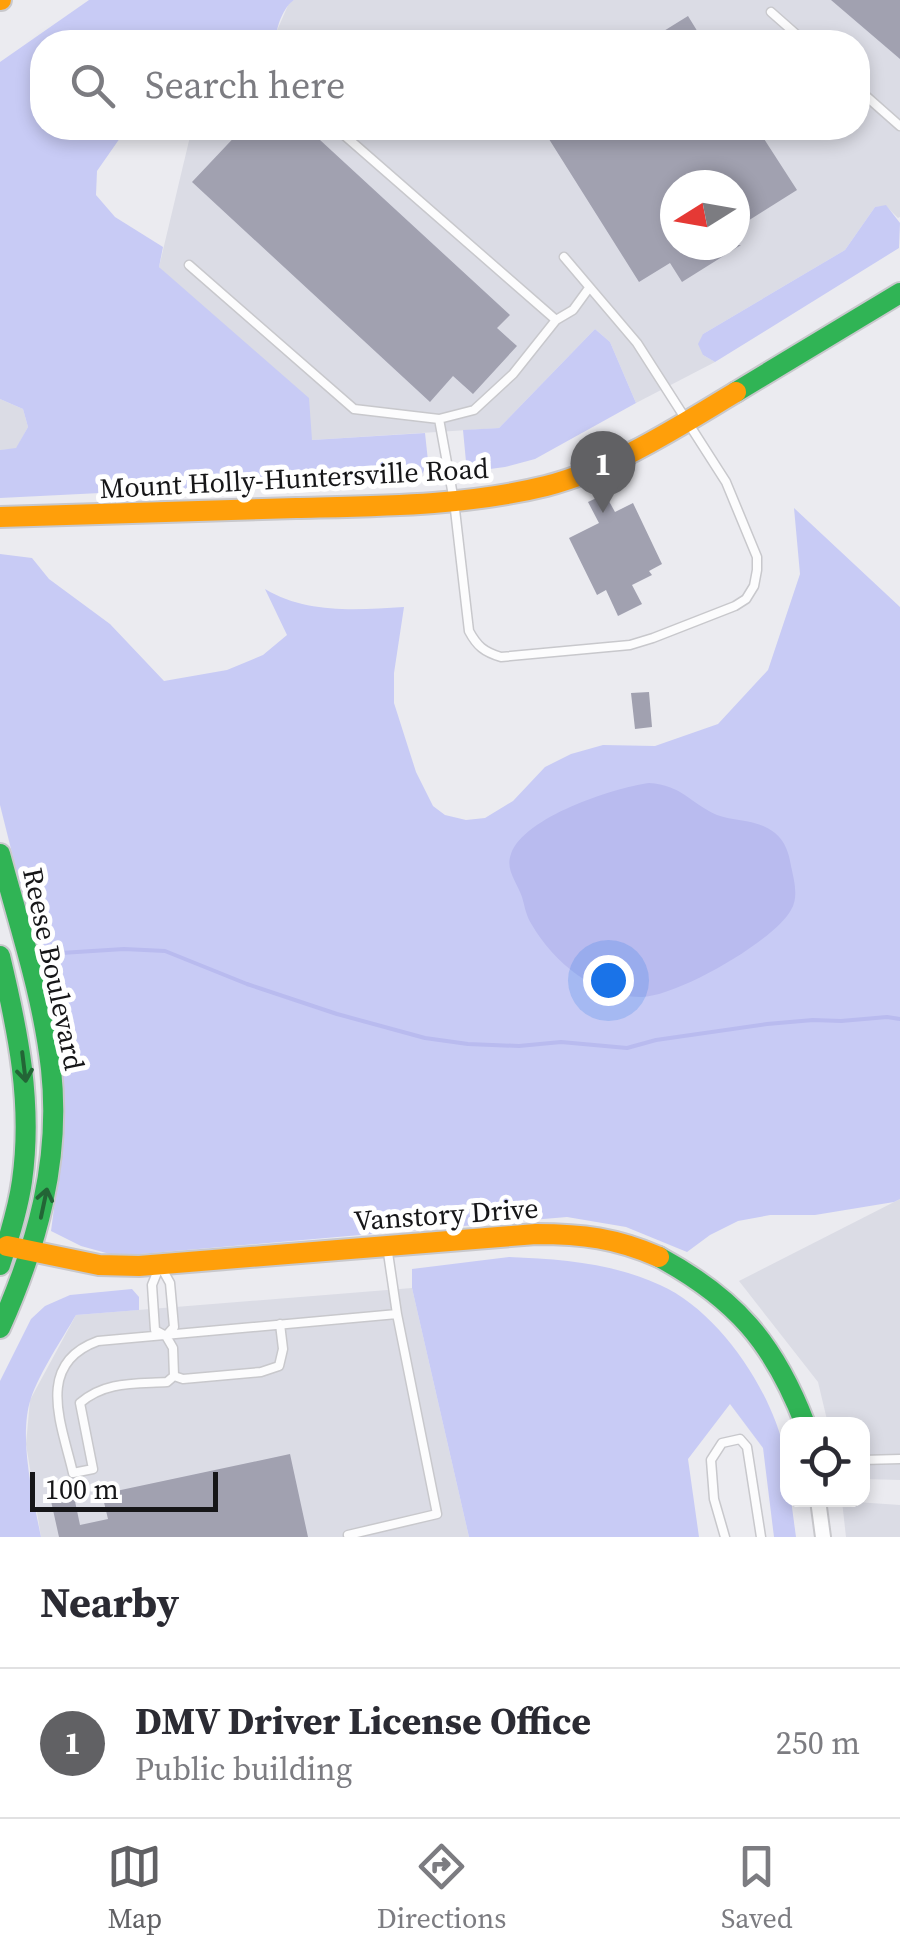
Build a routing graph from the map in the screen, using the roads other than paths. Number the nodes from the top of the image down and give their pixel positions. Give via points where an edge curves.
1 (771, 12) dead end
2 (791, 30) edge
3 (870, 100) edge
4 (900, 126) edge
5 (350, 140) edge
6 (564, 257) dead end
7 (189, 266) dead end
8 (589, 288) junction
9 (900, 293) edge
10 (556, 320) junction
11 (439, 419) junction
12 (688, 422) junction
13 (454, 501) junction
14 (0, 517) edge
15 (0, 854) edge
16 (0, 956) edge
17 (387, 1246) junction
18 (32, 1252) junction
19 (4, 1255) edge
20 (160, 1265) junction
21 (397, 1314) junction
22 (280, 1324) junction
23 (0, 1328) edge
24 (166, 1336) junction
25 (174, 1376) junction
26 (802, 1417) edge
27 (870, 1460) edge
28 (900, 1460) edge
29 (819, 1507) edge
30 (348, 1534) dead end
31 (724, 1537) edge
32 (761, 1537) edge
33 (822, 1537) edge

1 - 2 lane
3 - 4 lane
5 - 10 lane
6 - 8 lane
7 - 11 lane via 354,409
8 - 10 lane
8 - 12 lane via 637,343
9 - 12 street, Mount Holly-Huntersville Road
10 - 11 lane via 474,410
11 - 13 lane
12 - 13 street, Mount Holly-Huntersville Road via 576,476
12 - 13 lane via 726,482 758,570 746,599 653,638 500,657 476,646
13 - 14 street, Mount Holly-Huntersville Road
18 -> 15 street, Reese Boulevard via 50,1165 51,1074
16 -> 19 street, Reese Boulevard via 20,1034 27,1108 22,1183
17 - 20 street, Vanstory Drive
17 - 21 lane
17 - 26 street, Vanstory Drive via 563,1233 655,1255 745,1318 782,1368
18 - 19 street, Vanstory Drive
18 - 20 street, Vanstory Drive via 99,1265
18 - 23 street, Reese Boulevard
20 - 24 lane via 170,1283 174,1327
20 - 24 lane via 152,1284 156,1330
21 - 22 lane
21 - 30 lane via 438,1514
22 - 24 lane
22 - 25 lane via 278,1366
24 - 25 lane
24 - 25 lane via 98,1341 71,1356 56,1401 73,1473 93,1469 80,1403 109,1386
27 - 28 lane
29 - 33 street
31 - 32 lane via 712,1460 722,1443 740,1439 747,1446

